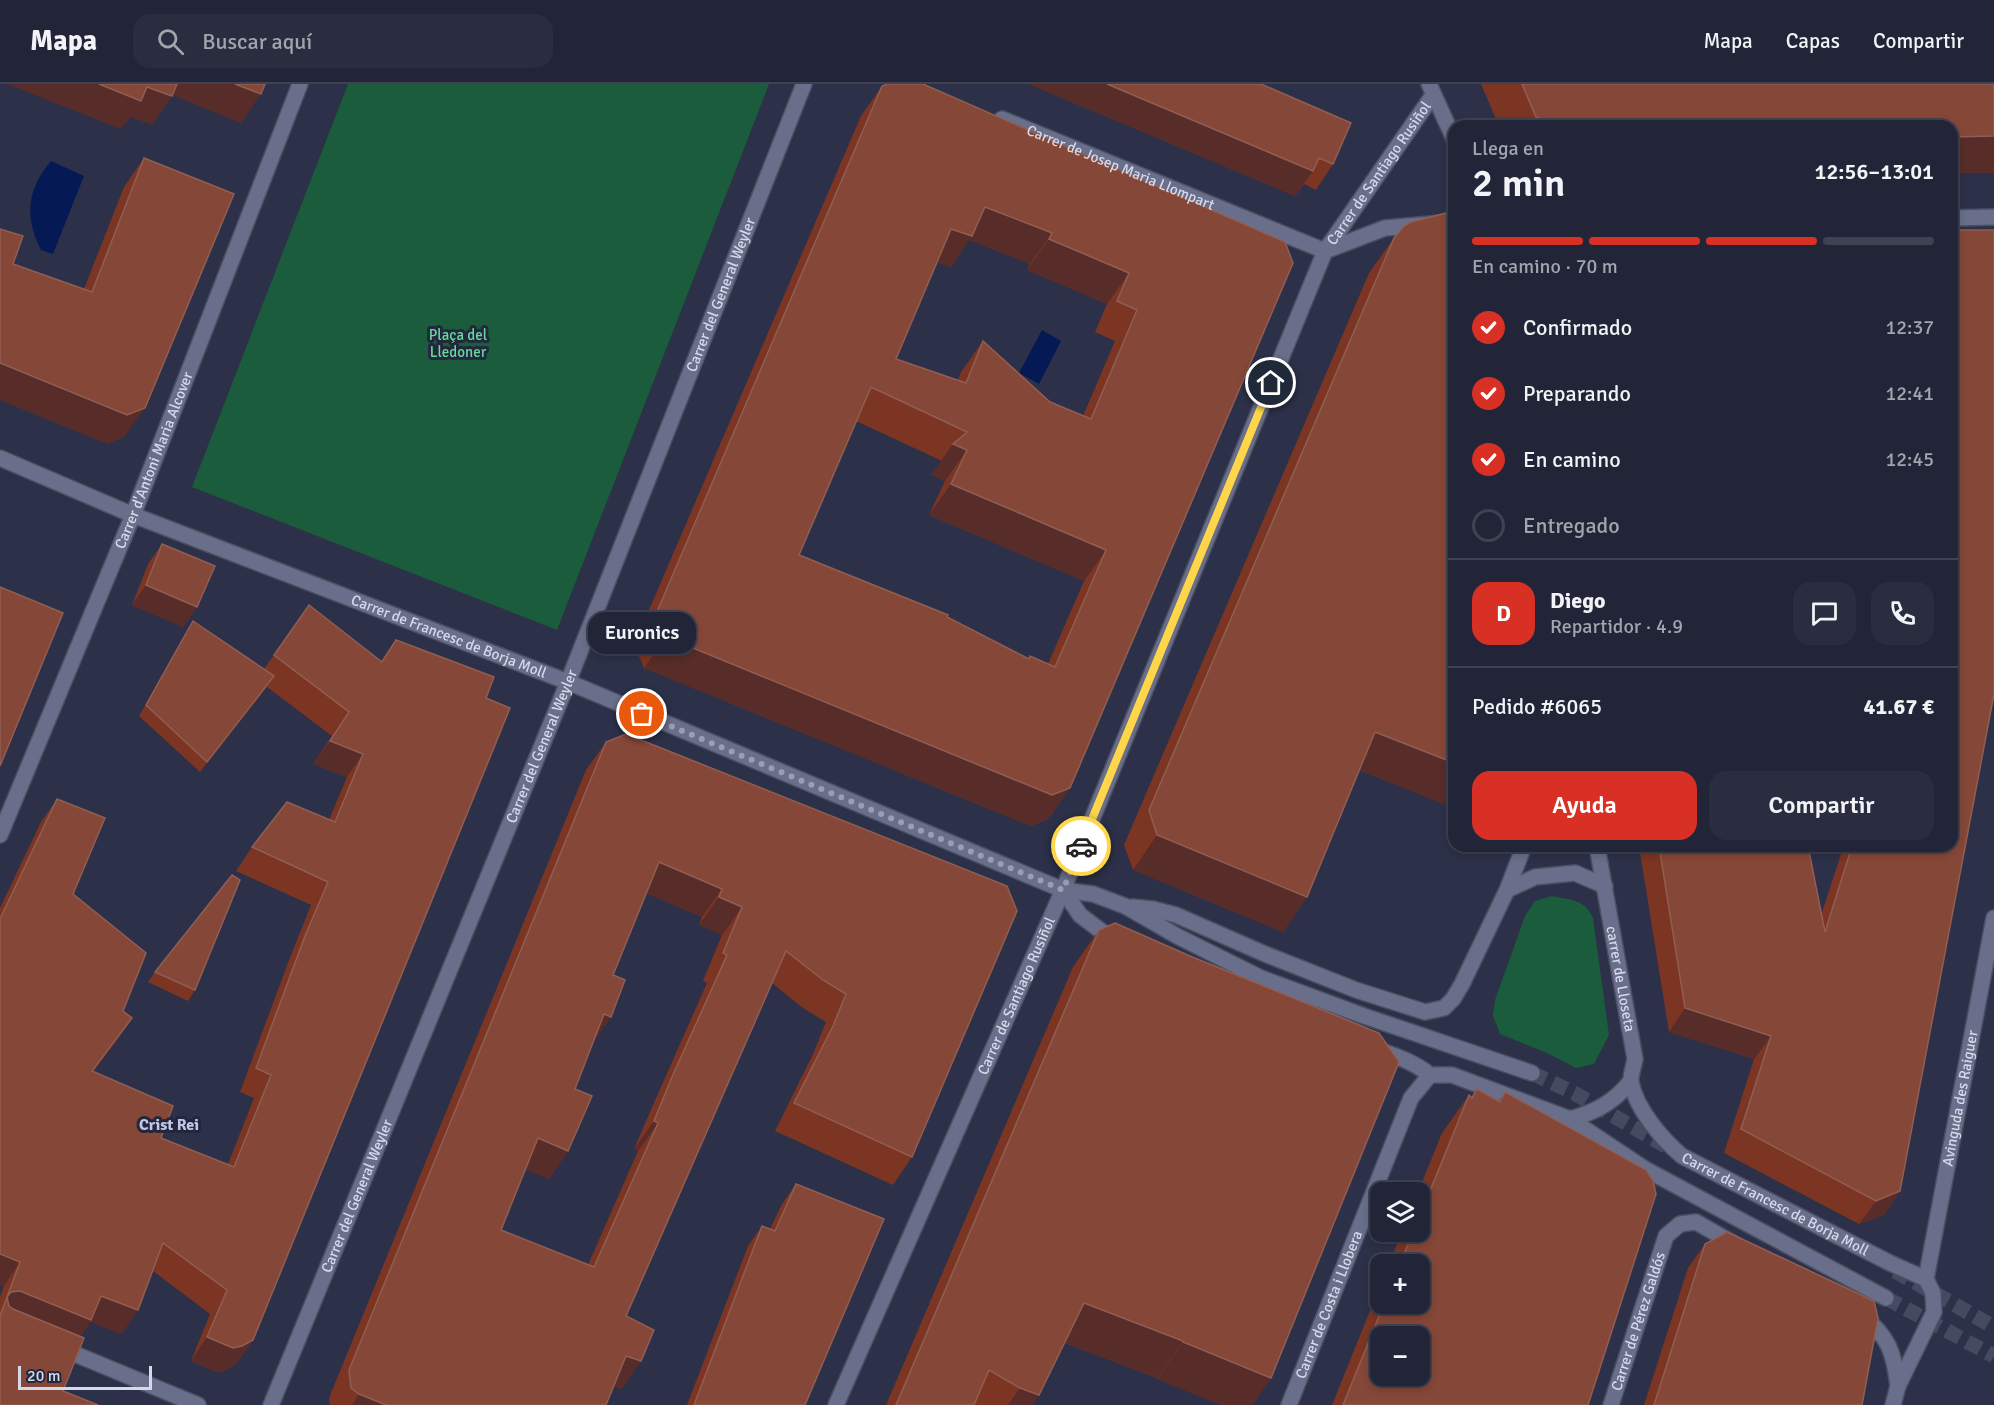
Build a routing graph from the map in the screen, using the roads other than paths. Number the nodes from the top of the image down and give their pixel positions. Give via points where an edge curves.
1 (300, 84) edge
2 (804, 84) edge
3 (1431, 90) edge
4 (993, 116) edge
5 (1448, 126) edge
6 (1958, 218) edge
7 (1994, 218) edge
8 (1448, 223) edge
9 (1325, 251) junction
10 (0, 458) edge
11 (134, 515) junction
12 (568, 682) junction
13 (0, 835) edge
14 (1522, 852) edge
15 (1598, 852) edge
16 (1605, 886) junction
17 (1063, 890) junction
18 (1507, 890) junction
19 (1125, 906) junction
20 (1994, 918) edge
21 (1129, 946) edge
22 (1364, 1045) edge
23 (1532, 1073) tunnel mouth
24 (1430, 1075) junction
25 (1630, 1081) junction
26 (1570, 1119) junction
27 (1748, 1252) edge
28 (1926, 1279) junction
29 (1886, 1298) tunnel mouth
30 (1853, 1310) edge
31 (44, 1342) edge
32 (1898, 1386) junction
33 (198, 1405) edge
34 (271, 1405) edge
35 (836, 1405) edge
36 (1289, 1405) edge
37 (1611, 1405) edge
38 (1893, 1405) edge

1 - 11 street, Carrer d'Antoni Maria Alcover
2 - 12 street, Carrer del General Weyler
3 - 5 street
3 - 9 street, Carrer de Santiago Rusiñol
4 - 9 street, Carrer de Josep Maria Llompart
6 - 7 street
8 - 9 street, Carrer de Santiago Rusiñol via 1385,228
9 - 17 street, Carrer de Santiago Rusiñol
10 - 11 street, Carrer de Francesc de Borja Moll
11 - 12 street, Carrer de Francesc de Borja Moll
11 - 13 street, Carrer d'Antoni Maria Alcover
12 - 17 street, Carrer de Francesc de Borja Moll
12 - 34 street, Carrer del General Weyler
14 - 18 street
15 - 16 street, carrer de Lloseta
16 - 18 street via 1575,873 1535,877
16 - 25 street, carrer de Lloseta via 1635,1059
17 - 19 street, Carrer de Francesc de Borja Moll via 1093,894
17 - 21 street via 1080,915
17 - 35 street, Carrer de Santiago Rusiñol
18 - 19 street via 1453,999 1443,1008 1425,1012 1356,990 1176,915
19 - 23 street via 1261,978
20 - 28 street, Avinguda des Raiguer
22 - 24 street via 1406,1060
24 - 26 street via 1452,1075
24 - 36 street, Carrer de Costa i Llobera via 1411,1098
25 - 26 street via 1618,1097 1586,1115
25 - 28 street, Carrer de Francesc de Borja Moll via 1642,1109 1666,1143 1682,1155
26 - 29 street via 1645,1169
27 - 37 street, Carrer de Pérez Galdós via 1696,1222 1680,1224 1666,1236
28 - 32 street via 1933,1293 1934,1312
30 - 32 street via 1882,1333 1894,1357
31 - 33 street
32 - 38 street

